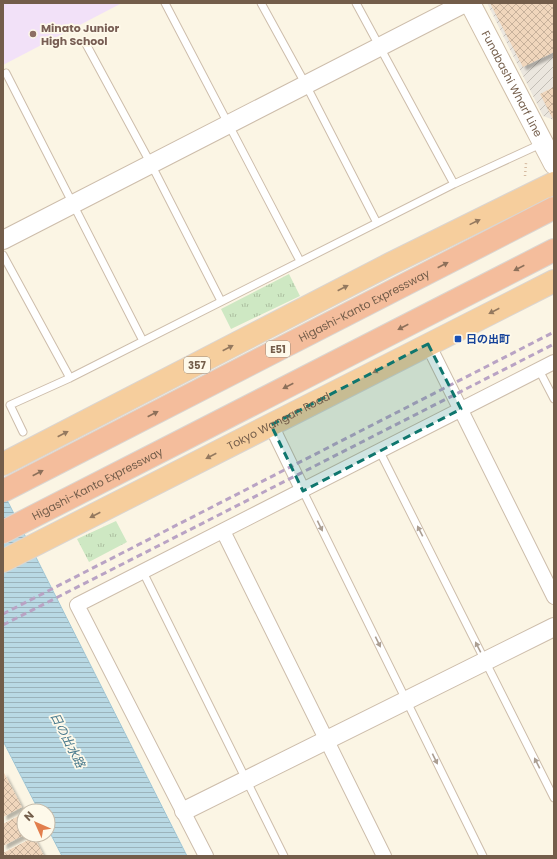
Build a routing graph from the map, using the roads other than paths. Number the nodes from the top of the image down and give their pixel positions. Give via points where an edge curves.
1 (165, 3) edge
2 (261, 3) edge
3 (356, 3) edge
4 (465, 3) edge
5 (470, 3) edge
6 (86, 44) dead end
7 (379, 47) junction
8 (6, 73) dead end
9 (306, 84) junction
10 (229, 124) junction
11 (548, 153) edge
12 (151, 164) junction
13 (554, 183) edge
14 (454, 184) junction
15 (72, 204) junction
16 (554, 208) edge
17 (378, 222) junction
18 (3, 240) edge
19 (554, 250) edge
20 (3, 255) edge
21 (300, 261) junction
22 (554, 281) edge
23 (221, 301) junction
24 (143, 341) junction
25 (428, 344) junction
26 (554, 362) edge
27 (539, 370) junction
28 (70, 378) junction
29 (554, 399) edge
30 (461, 409) junction
31 (271, 425) junction
32 (23, 432) dead end
33 (380, 452) junction
34 (3, 464) edge
35 (3, 491) edge
36 (303, 491) junction
37 (223, 531) junction
38 (3, 532) edge
39 (3, 561) edge
40 (143, 572) junction
41 (554, 597) edge
42 (554, 627) edge
43 (485, 661) junction
44 (407, 701) junction
45 (326, 740) junction
46 (247, 780) junction
47 (554, 798) edge
48 (184, 811) junction
49 (206, 856) edge
50 (284, 856) edge
51 (384, 856) edge
52 (483, 856) edge

1 - 10 lane
2 - 9 lane
3 - 7 lane
4 - 7 street
5 - 11 main road, Funabashi Wharf Line
6 - 12 lane
7 - 9 street
7 - 14 lane
8 - 15 lane
9 - 10 street
9 - 17 lane
10 - 12 street
10 - 21 lane
11 - 14 lane
12 - 15 street
12 - 23 lane
34 -> 13 highway, 357 via 390,264
14 - 17 lane
15 - 18 street
15 - 24 lane
35 -> 16 highway, Higashi-Kanto Expressway / E51, bridge
17 - 21 lane
19 -> 38 highway, Higashi-Kanto Expressway
20 - 28 lane
21 - 23 lane
22 -> 25 highway, Tokyo Wangan Road
23 - 24 lane
24 - 28 lane
25 - 30 street
25 -> 31 highway, Tokyo Wangan Road
26 - 27 street
27 - 29 lane
27 - 30 street
28 - 32 lane via 10,405
30 - 33 street
30 - 41 street
31 - 36 street
31 -> 39 highway, Tokyo Wangan Road
33 - 36 street
43 -> 33 lane
36 - 37 street
36 -> 44 lane
37 - 40 street
37 - 45 street
40 - 46 lane
40 - 48 street via 77,605
42 - 43 street
43 - 44 street
47 -> 43 lane
44 - 45 street
44 -> 52 lane
45 - 46 street
45 - 51 street
46 - 48 street
46 - 50 lane
48 - 49 street

